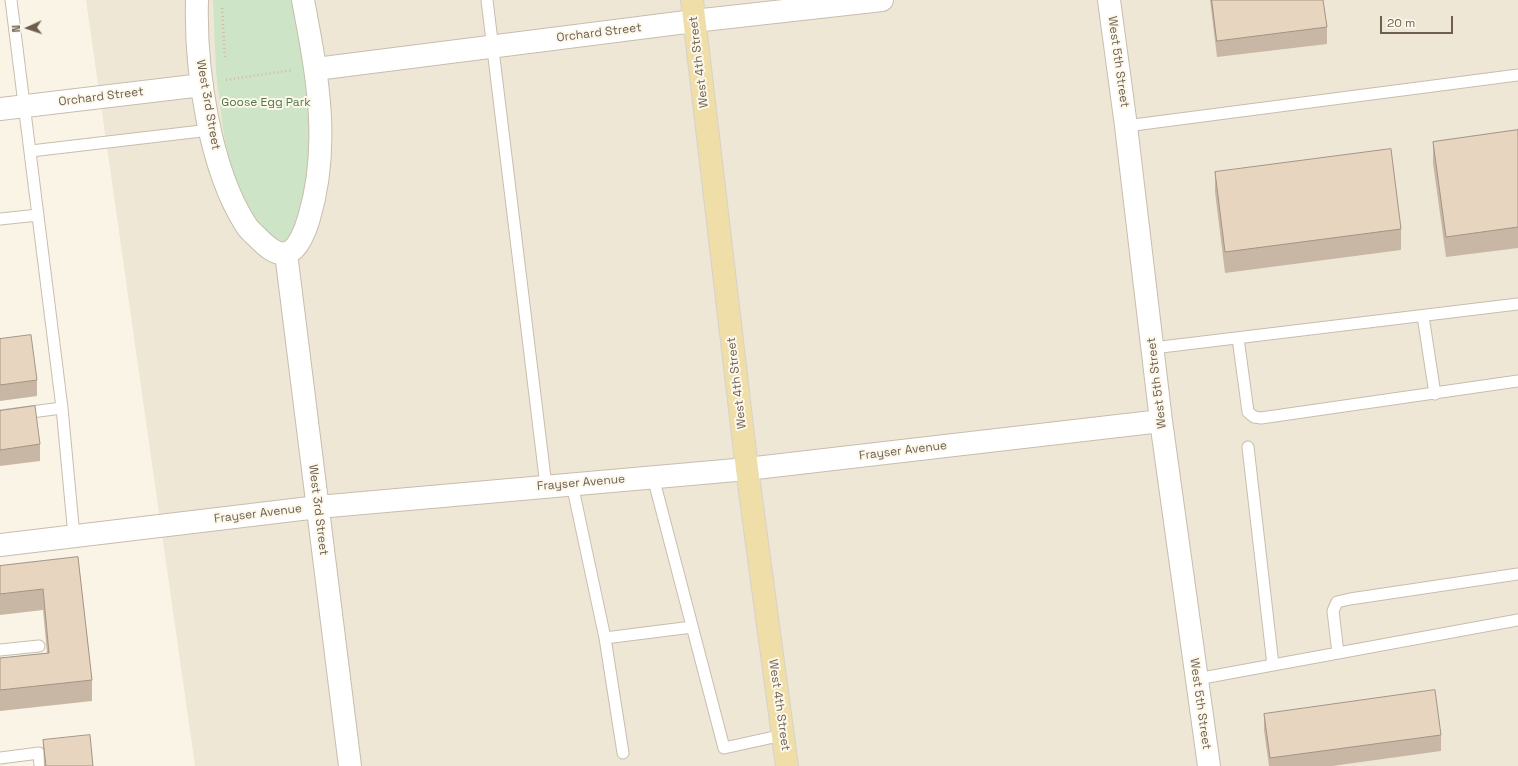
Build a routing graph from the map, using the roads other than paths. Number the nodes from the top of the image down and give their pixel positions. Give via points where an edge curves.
1 (12, 0) edge
2 (198, 0) edge
3 (303, 0) edge
4 (487, 0) edge
5 (875, 0) edge
6 (1109, 0) edge
7 (693, 10) edge
8 (493, 46) junction
9 (306, 69) junction
10 (1518, 75) edge
11 (202, 85) junction
12 (25, 106) junction
13 (0, 109) edge
14 (1126, 126) junction
15 (210, 130) junction
16 (31, 151) junction
17 (38, 215) junction
18 (0, 219) edge
19 (286, 253) junction
20 (1518, 304) edge
21 (1423, 316) junction
22 (1238, 338) junction
23 (1153, 348) junction
24 (1518, 381) edge
25 (1435, 394) junction
26 (62, 408) junction
27 (0, 416) edge
28 (1161, 421) junction
29 (1248, 447) dead end
30 (747, 469) junction
31 (654, 477) junction
32 (572, 484) junction
33 (546, 486) junction
34 (318, 508) junction
35 (74, 536) junction
36 (0, 545) edge
37 (1518, 574) edge
38 (1518, 620) edge
39 (692, 626) junction
40 (605, 638) junction
41 (39, 646) dead end
42 (0, 650) edge
43 (1338, 653) junction
44 (1272, 665) junction
45 (1197, 679) junction
46 (783, 734) junction
47 (623, 753) dead end
48 (3, 761) edge
49 (40, 766) edge
50 (350, 766) edge
51 (787, 766) edge
52 (1209, 766) edge

1 - 12 lane
2 - 11 street, West 3rd Street via 196,25
3 - 9 street
4 - 8 lane
5 - 7 street, Orchard Street
6 - 14 street, West 5th Street
7 - 8 street, Orchard Street
7 - 30 main road, West 4th Street
8 - 9 street, Orchard Street
8 - 33 lane
9 - 19 street via 321,117 319,168 307,227 293,250
10 - 14 lane
11 - 12 street, Orchard Street
11 - 15 street, West 3rd Street
12 - 13 street, Orchard Street
12 - 16 lane
14 - 23 street, West 5th Street
15 - 16 lane
15 - 19 street, West 3rd Street via 230,196 247,226 267,247
16 - 17 lane
17 - 18 lane
17 - 26 lane
19 - 34 street, West 3rd Street
20 - 21 lane
21 - 22 lane
21 - 25 lane
22 - 23 lane
22 - 25 lane via 1248,412 1254,417
23 - 28 street, West 5th Street
24 - 25 lane
26 - 27 lane
26 - 35 lane
28 - 30 street, Frayser Avenue
28 - 45 street, West 5th Street
29 - 44 lane
30 - 31 street, Frayser Avenue
30 - 46 main road, West 4th Street
31 - 32 street, Frayser Avenue
31 - 39 lane
32 - 33 street, Frayser Avenue
32 - 40 lane
33 - 34 street, Frayser Avenue
34 - 35 street, Frayser Avenue
34 - 50 street, West 3rd Street
35 - 36 street, Frayser Avenue
37 - 43 lane via 1337,602 1333,611
38 - 43 lane
39 - 40 lane
39 - 46 lane via 724,748
40 - 47 lane
41 - 42 lane
43 - 44 lane
44 - 45 lane
45 - 52 street, West 5th Street
46 - 51 main road, West 4th Street
48 - 49 lane via 39,753

